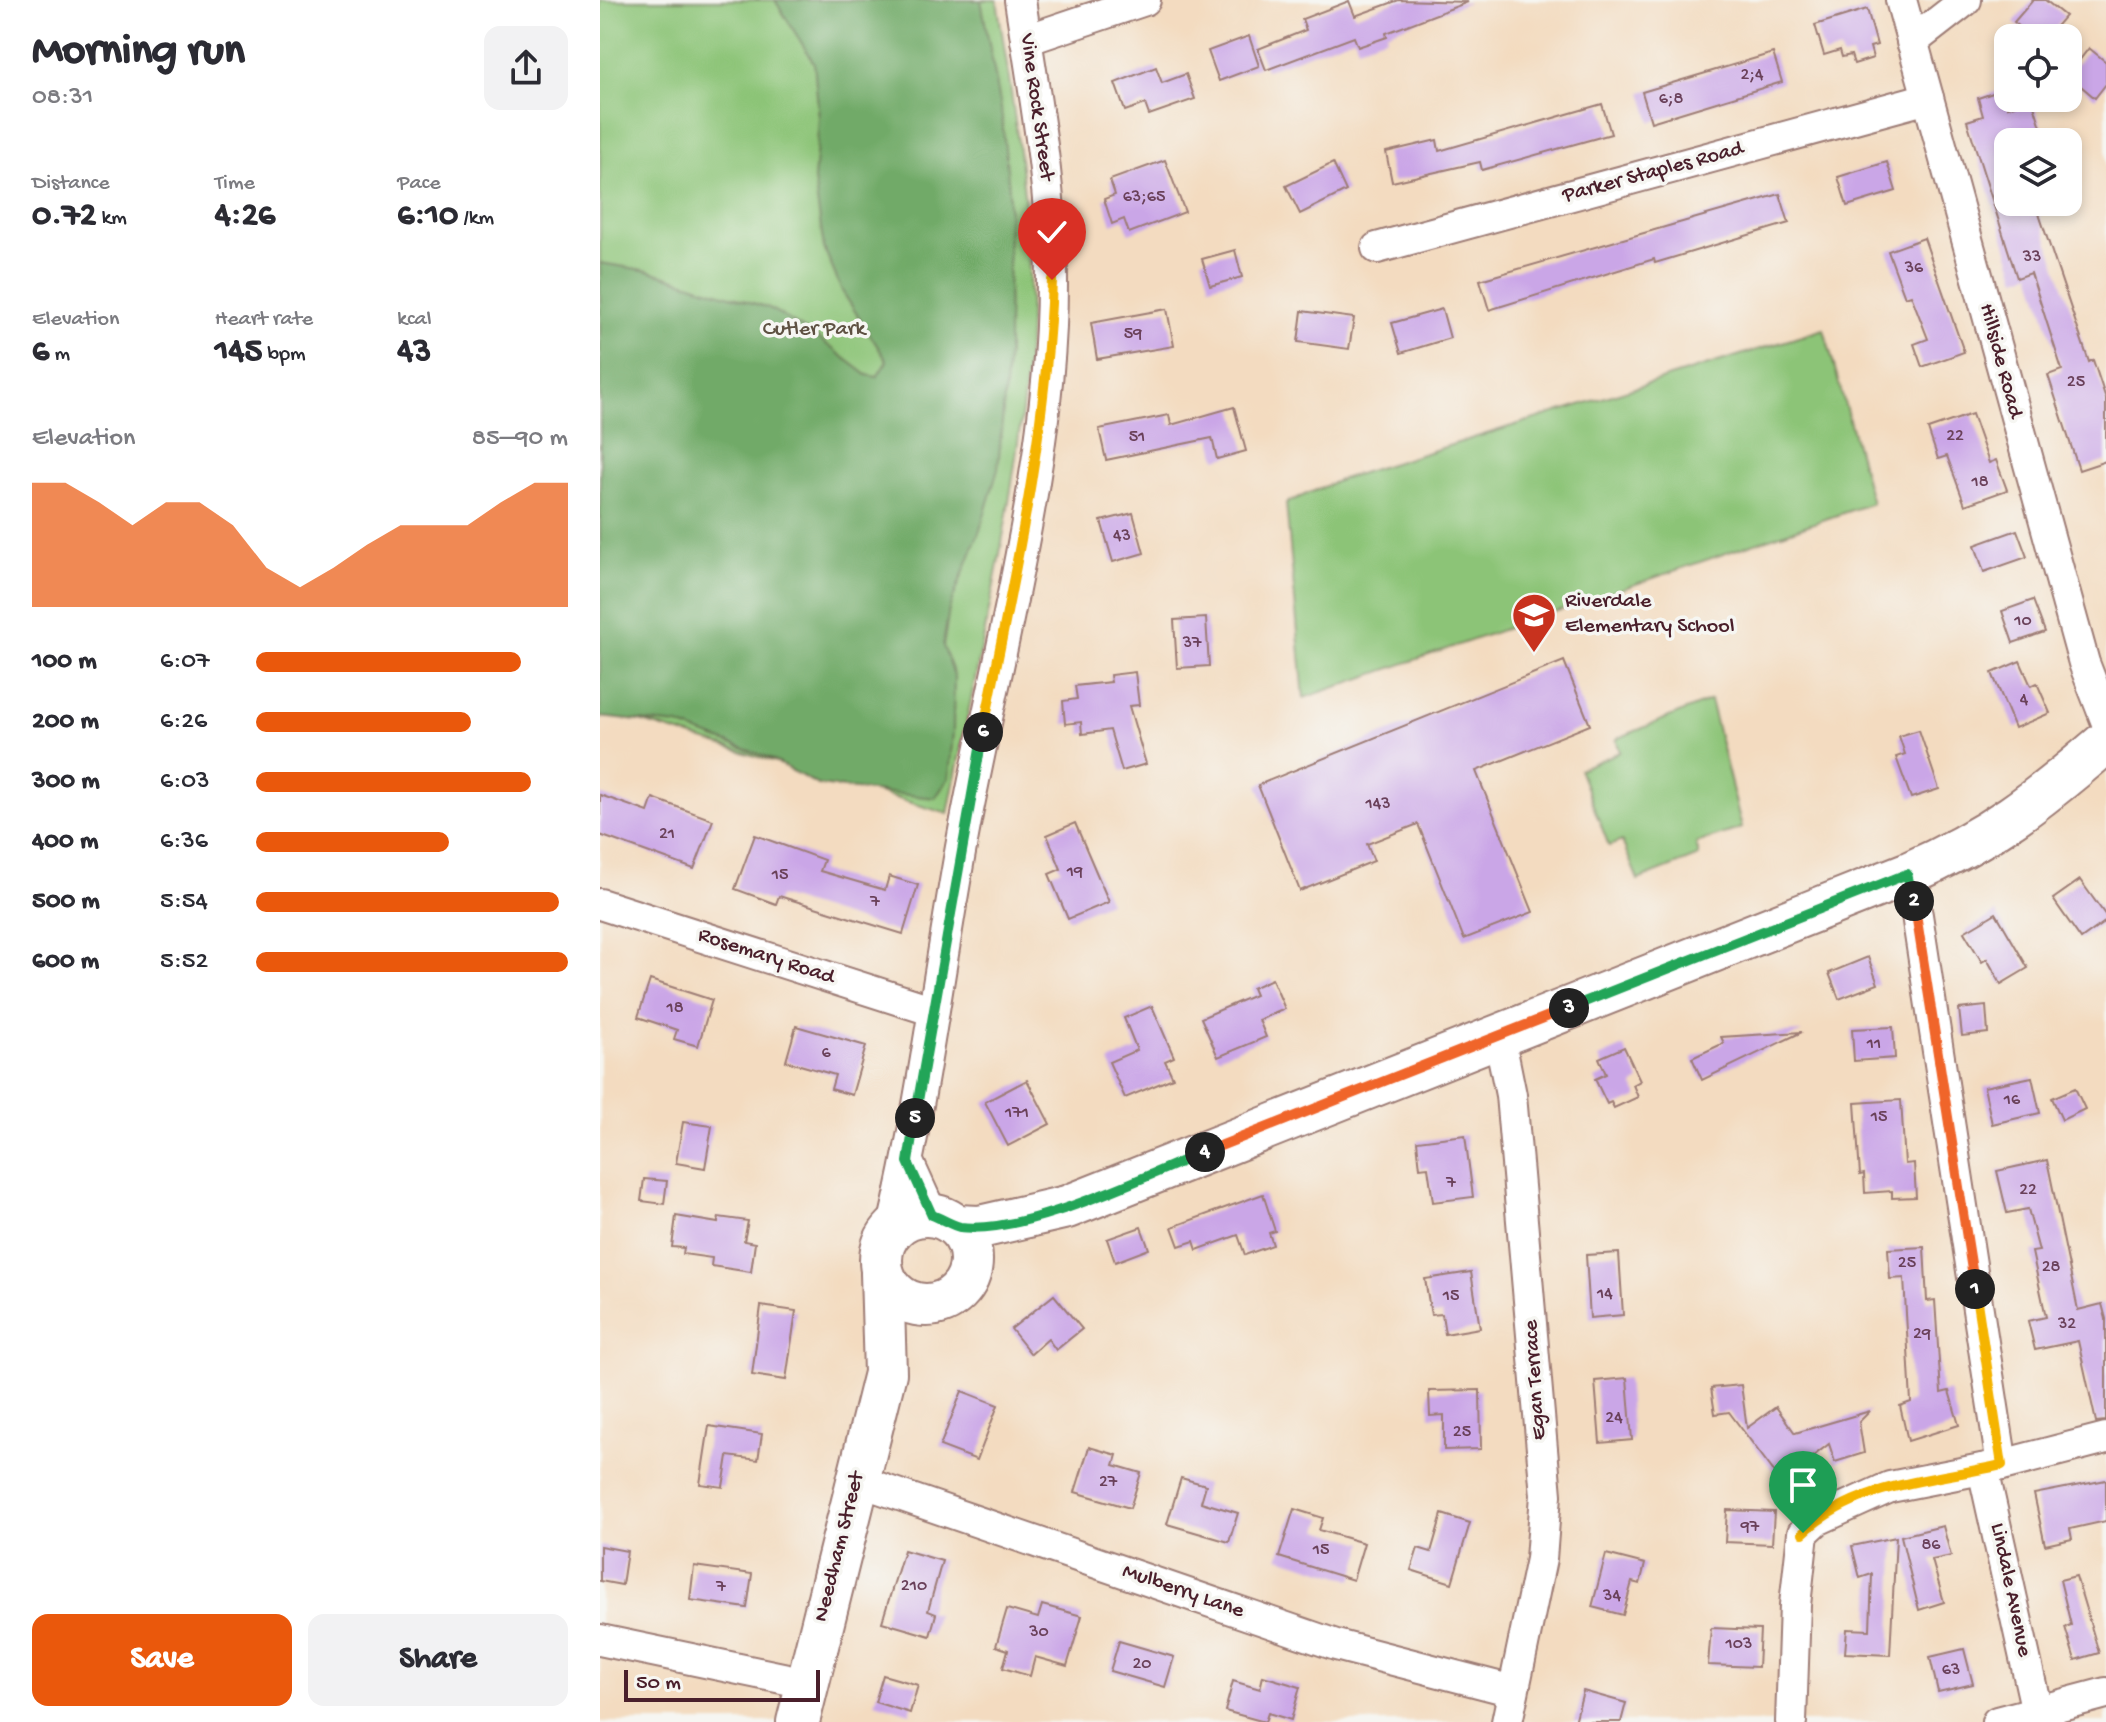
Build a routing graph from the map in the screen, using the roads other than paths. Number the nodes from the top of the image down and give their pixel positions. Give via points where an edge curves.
1 (1020, 0) edge
2 (1145, 0) edge
3 (1901, 0) edge
4 (1966, 0) edge
5 (1026, 40) junction
6 (1912, 42) junction
7 (1928, 98) junction
8 (1377, 248) dead end
9 (2106, 720) edge
10 (2106, 742) edge
11 (1907, 874) junction
12 (600, 904) edge
13 (931, 1010) junction
14 (1499, 1036) junction
15 (908, 1162) junction
16 (1067, 1207) junction
17 (944, 1221) junction
18 (892, 1231) junction
19 (882, 1273) junction
20 (968, 1277) junction
21 (932, 1305) junction
22 (885, 1373) junction
23 (2106, 1438) edge
24 (1992, 1467) junction
25 (856, 1480) junction
26 (600, 1640) edge
27 (1513, 1691) junction
28 (2106, 1693) edge
29 (802, 1703) edge
30 (2037, 1712) junction
31 (1507, 1722) edge
32 (1791, 1722) edge
33 (1997, 1722) edge

1 - 5 street, Vine Rock Street
2 - 5 street
3 - 6 street, Hillside Road
4 - 6 street
5 - 13 street, Vine Rock Street via 1050,209 1049,348 1025,522
6 - 7 street, Hillside Road
7 - 8 street, Parker Staples Road
7 - 9 street, Hillside Road via 2084,663
10 - 11 main road via 2008,822
11 - 14 main road
11 - 24 street, Lindale Avenue via 1917,915
12 - 13 street, Rosemary Road
13 - 15 street, Vine Rock Street
14 - 16 main road
14 - 27 street, Egan Terrace via 1511,1095 1546,1495 1541,1559
15 - 17 street
15 - 18 street, Vine Rock Street
16 - 17 main road via 980,1227
16 - 20 main road via 1021,1231
17 - 18 main road via 917,1216
17 - 20 main road via 970,1249
18 - 19 main road via 880,1258
19 - 21 main road via 896,1295
19 - 22 main road, Needham Street
20 - 21 main road via 954,1296
21 - 22 main road, Needham Street
22 - 25 main road, Needham Street
23 - 24 street
24 - 30 street, Lindale Avenue
24 - 32 street via 1890,1487 1817,1520 1803,1533
25 - 27 street, Mulberry Lane via 1336,1645
25 - 29 main road, Needham Street
26 - 29 street
27 - 31 street, Egan Terrace
28 - 30 street
30 - 33 street

